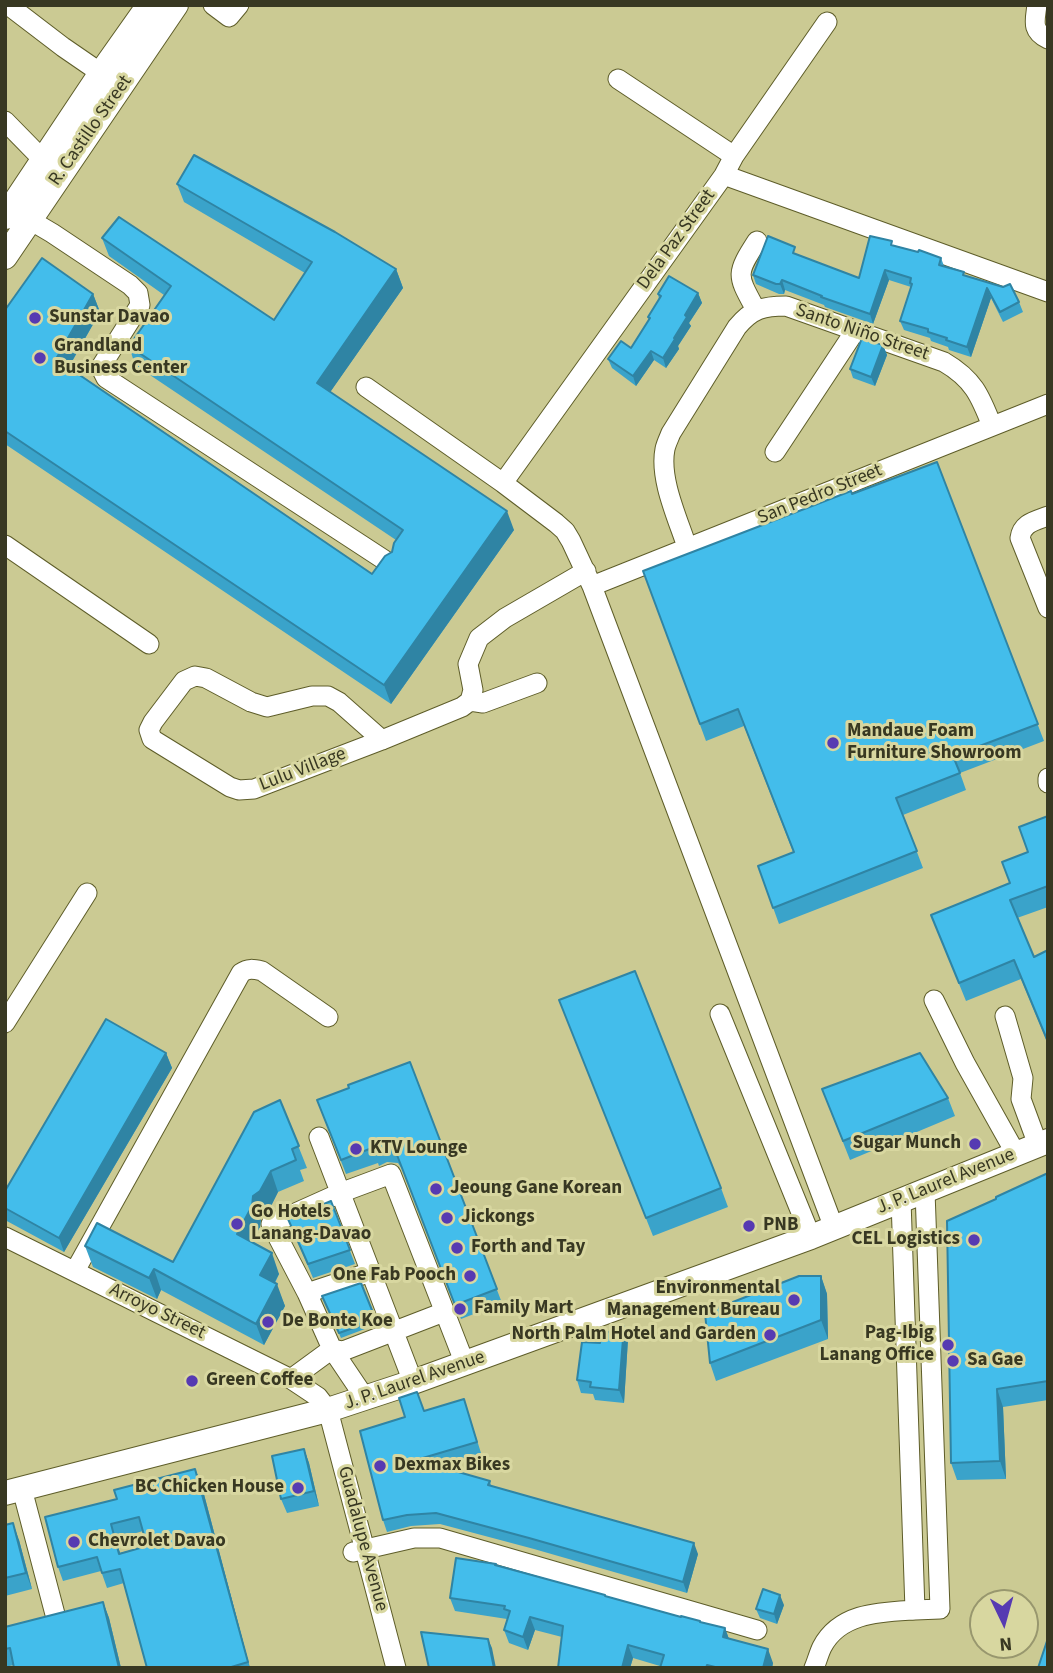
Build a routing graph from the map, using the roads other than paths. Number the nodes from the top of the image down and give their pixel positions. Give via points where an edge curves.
1 (8, 5) edge
2 (149, 5) edge
3 (176, 5) edge
4 (213, 5) edge
5 (239, 5) edge
6 (1036, 14) edge
7 (827, 22) dead end
8 (1048, 39) edge
9 (618, 79) dead end
10 (111, 80) junction
11 (5, 121) edge
12 (734, 156) junction
13 (51, 168) junction
14 (724, 175) junction
15 (15, 215) edge
16 (757, 241) dead end
17 (5, 257) edge
18 (1048, 292) edge
19 (756, 310) junction
20 (855, 331) junction
21 (366, 387) dead end
22 (1048, 404) edge
23 (992, 426) junction
24 (775, 452) dead end
25 (503, 483) junction
26 (1048, 516) edge
27 (5, 545) edge
28 (687, 547) junction
29 (388, 563) edge
30 (589, 579) junction
31 (1048, 608) edge
32 (149, 644) dead end
33 (537, 683) dead end
34 (470, 701) junction
35 (382, 740) junction
36 (87, 893) dead end
37 (934, 1000) dead end
38 (720, 1014) dead end
39 (1005, 1016) dead end
40 (328, 1017) dead end
41 (5, 1023) edge
42 (318, 1136) dead end
43 (1034, 1147) edge
44 (925, 1191) junction
45 (340, 1193) junction
46 (901, 1200) junction
47 (822, 1232) junction
48 (5, 1237) edge
49 (75, 1271) junction
50 (371, 1272) junction
51 (307, 1293) junction
52 (444, 1312) junction
53 (394, 1331) junction
54 (332, 1349) junction
55 (464, 1364) junction
56 (291, 1379) junction
57 (413, 1382) junction
58 (365, 1398) junction
59 (322, 1412) junction
60 (935, 1464) junction
61 (910, 1465) junction
62 (14, 1491) edge
63 (358, 1550) junction
64 (915, 1609) junction
65 (56, 1618) edge
66 (757, 1630) dead end
67 (382, 1668) edge
68 (396, 1668) edge
69 (814, 1668) edge

1 - 10 street
2 - 10 main road, R. Castillo Street
3 - 10 main road, R. Castillo Street
4 - 5 street via 229,17
6 - 8 street via 1038,33
7 - 12 street
9 - 12 street
10 - 13 main road, R. Castillo Street
11 - 13 street
12 - 14 street
13 - 15 main road, R. Castillo Street
14 - 18 street, Dela Paz Street
14 - 25 street, Dela Paz Street
15 - 17 main road, R. Castillo Street
15 - 29 street via 138,293 140,305 102,365 106,379
16 - 19 street via 740,276
19 - 20 street, Santo Niño Street via 786,306
19 - 28 street via 737,327 665,449 669,492
20 - 23 street, Santo Niño Street via 961,372 973,385
20 - 24 street
21 - 25 street
22 - 23 street, San Pedro Street
23 - 28 street, San Pedro Street
25 - 30 street via 565,531
26 - 31 street via 1027,525 1020,538
27 - 32 street
28 - 30 street, San Pedro Street
30 - 34 street via 505,618 479,638 468,664
30 - 47 street
33 - 34 street, Lulu Village via 483,703
34 - 35 street, Lulu Village
35 - 35 street, Lulu Village via 254,789 239,790 152,739 149,730 184,681 195,676 267,707 328,696
36 - 41 street
37 - 43 street via 965,1063
38 - 47 street
39 - 43 street via 1023,1077 1021,1100
40 - 49 street via 262,971 253,968 241,973
42 - 45 street
43 - 44 main road, J. P. Laurel Avenue
44 - 46 main road, J. P. Laurel Avenue
44 - 60 street
45 - 50 street
45 - 51 street via 271,1224
45 - 52 street via 391,1174
46 - 47 main road, J. P. Laurel Avenue
46 - 61 street
47 - 55 main road, J. P. Laurel Avenue
48 - 49 street, Arroyo Street
49 - 56 street, Arroyo Street
50 - 51 street
50 - 53 street
51 - 54 street
52 - 53 street
52 - 55 street
53 - 54 street via 343,1351
53 - 57 street
54 - 56 street
54 - 58 street
55 - 57 main road, J. P. Laurel Avenue
56 - 59 street, Arroyo Street via 318,1397
57 - 58 main road, J. P. Laurel Avenue
58 - 59 main road, J. P. Laurel Avenue
59 - 62 main road, J. P. Laurel Avenue
59 - 63 street, Guadalupe Avenue
60 - 61 street
60 - 64 street via 940,1609
61 - 64 street
62 - 65 street
63 - 66 street via 414,1538 440,1538
63 - 67 street, Guadalupe Avenue
63 - 68 street, Guadalupe Avenue
64 - 69 street via 855,1618 834,1631

